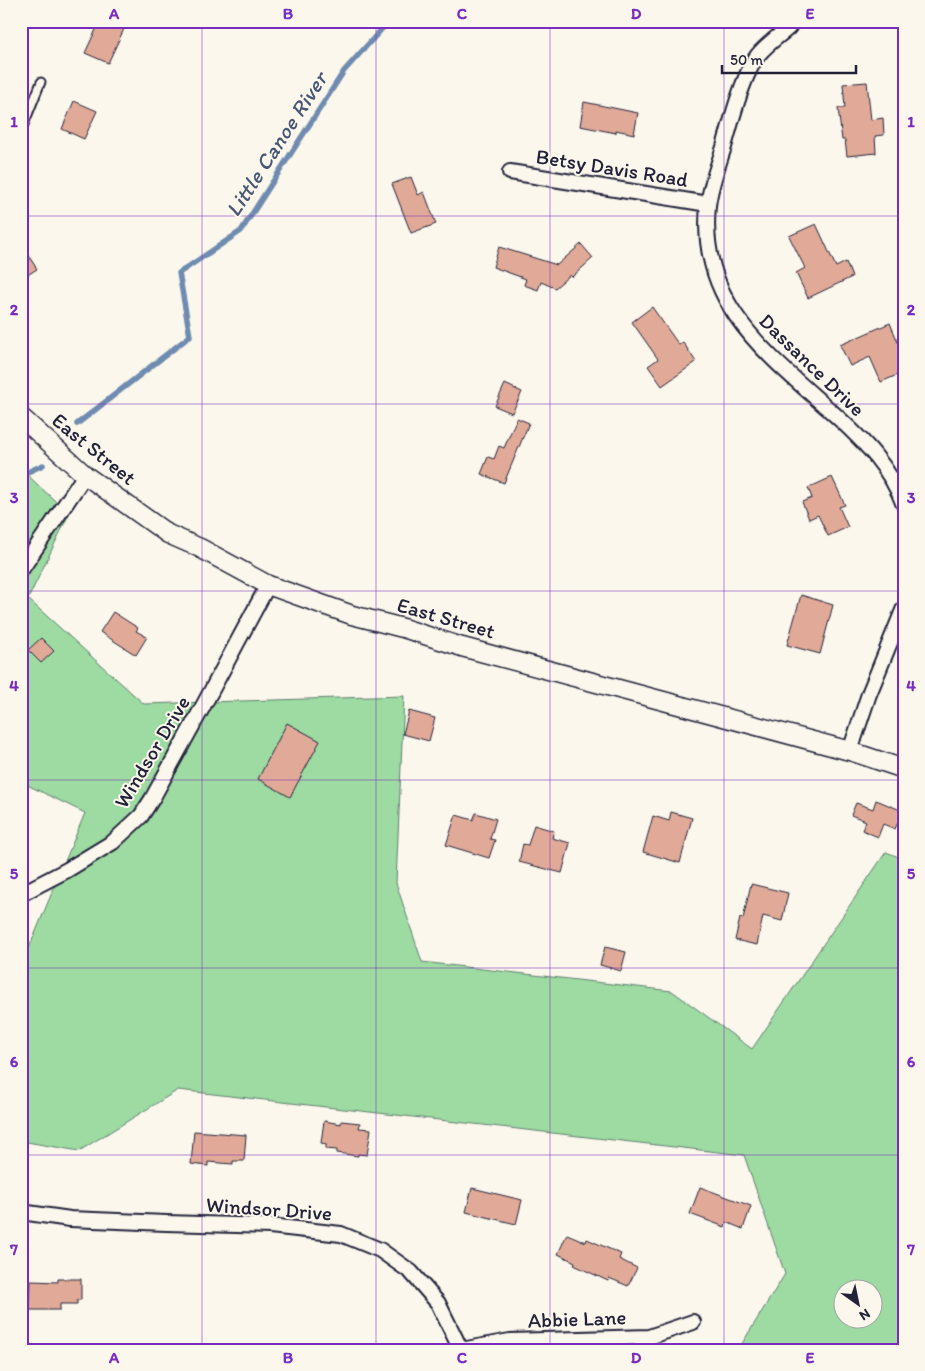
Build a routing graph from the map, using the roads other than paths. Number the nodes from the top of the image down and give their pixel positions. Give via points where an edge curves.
1 (789, 28) dead end
2 (41, 82) dead end
3 (21, 132) edge
4 (510, 172) dead end
5 (708, 204) junction
6 (21, 417) edge
7 (85, 475) junction
8 (904, 506) edge
9 (21, 570) edge
10 (268, 585) junction
11 (904, 608) edge
12 (850, 751) junction
13 (904, 769) edge
14 (21, 894) edge
15 (21, 1212) edge
16 (693, 1322) dead end
17 (460, 1350) edge

1 - 5 street, Dassance Drive via 759,54 749,70
2 - 3 lane
4 - 5 street, Betsy Davis Road
5 - 8 street, Dassance Drive via 710,256 724,296 758,345 851,429 879,460
6 - 7 street, East Street
7 - 9 street
7 - 10 street, East Street via 168,534
10 - 12 street, East Street via 352,615 462,647
10 - 14 street, Windsor Drive via 140,816 113,842
11 - 12 street
12 - 13 street, East Street
15 - 17 street, Windsor Drive via 70,1219 270,1226 341,1234 380,1250 411,1272 438,1303
16 - 17 street, Abbie Lane via 649,1337 510,1341

